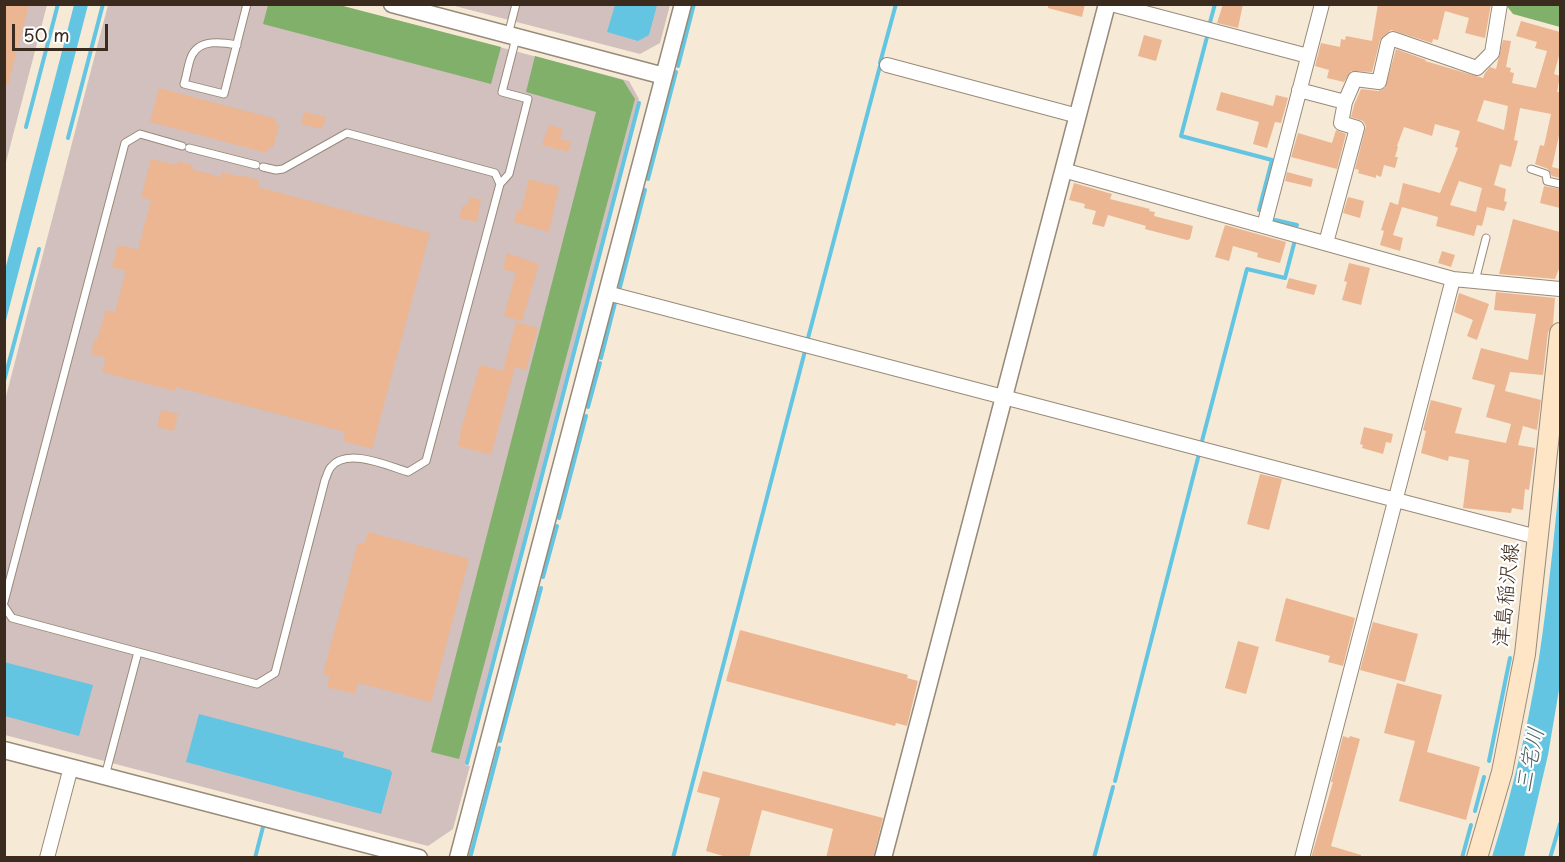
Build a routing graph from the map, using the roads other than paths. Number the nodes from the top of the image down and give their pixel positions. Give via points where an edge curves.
1 (247, 4) edge
2 (392, 4) edge
3 (516, 4) edge
4 (683, 4) edge
5 (1109, 4) edge
6 (1322, 4) edge
7 (1500, 4) edge
8 (512, 36) junction
9 (237, 45) junction
10 (1308, 56) junction
11 (887, 65) dead end
12 (664, 76) junction
13 (1299, 90) junction
14 (1345, 102) junction
15 (1078, 116) junction
16 (1531, 169) dead end
17 (1063, 171) junction
18 (500, 184) junction
19 (1560, 184) edge
20 (1264, 226) junction
21 (1486, 238) dead end
22 (1326, 243) junction
23 (1453, 279) junction
24 (1475, 281) junction
25 (1560, 290) edge
26 (607, 293) junction
27 (1560, 333) edge
28 (1004, 397) junction
29 (1395, 500) junction
30 (1537, 537) junction
31 (4, 604) edge
32 (138, 652) junction
33 (4, 750) edge
34 (71, 767) junction
35 (105, 776) junction
36 (48, 858) edge
37 (419, 858) edge
38 (458, 858) edge
39 (883, 858) edge
40 (1302, 858) edge
41 (1477, 858) edge

1 - 9 lane
2 - 8 street
3 - 8 lane
4 - 12 street
5 - 10 street
5 - 15 street
6 - 10 street
7 - 14 street via 1492,53 1477,68 1393,39 1388,43 1379,82 1355,79
8 - 12 street
8 - 18 lane via 502,92 528,99 509,174
9 - 9 lane via 224,94 184,84 192,54 201,46 213,42
10 - 13 street
11 - 15 street
12 - 26 street
13 - 14 street
13 - 20 street
14 - 22 street via 1341,123 1357,128
15 - 17 street
16 - 19 lane via 1546,174 1547,182
17 - 20 street
17 - 28 street
18 - 31 lane via 495,173 346,133 276,170 140,134 125,143
18 - 32 lane via 426,461 408,472 361,458 344,458 331,466 275,673 257,684
20 - 22 street
21 - 24 lane
22 - 23 street
23 - 24 street
23 - 29 street
24 - 25 street
26 - 28 street
26 - 38 street
27 - 30 main road, 津島稲沢線
28 - 29 street
28 - 39 street
29 - 30 street
29 - 40 street
30 - 41 main road, 津島稲沢線 via 1525,654 1502,772
31 - 32 lane via 12,618
32 - 35 lane
33 - 34 street
34 - 35 street
34 - 36 street
35 - 37 street

